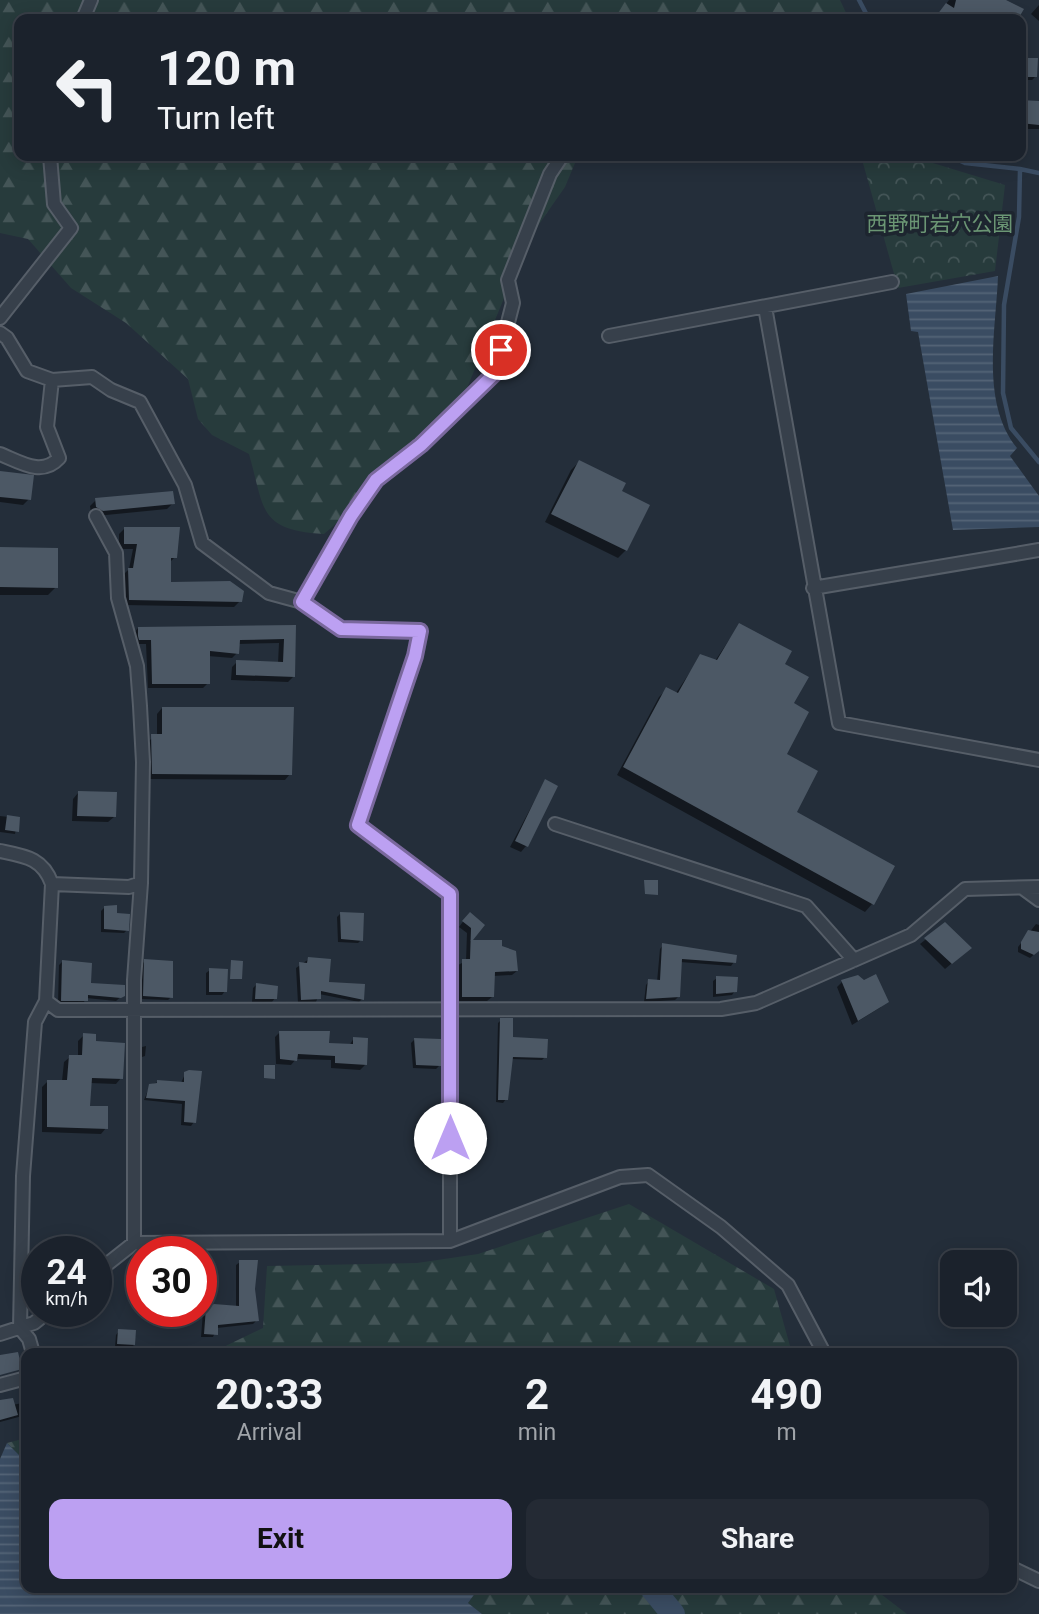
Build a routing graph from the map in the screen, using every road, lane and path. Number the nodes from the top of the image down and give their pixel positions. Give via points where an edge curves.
1 (50, 161) edge
2 (559, 161) edge
3 (892, 282) dead end
4 (765, 307) junction
5 (0, 318) edge
6 (0, 334) edge
7 (609, 336) dead end
8 (52, 380) junction
9 (0, 454) edge
10 (96, 516) dead end
11 (1039, 550) edge
12 (813, 588) junction
13 (302, 602) junction
14 (1039, 760) edge
15 (555, 824) dead end
16 (0, 851) edge
17 (141, 883) junction
18 (52, 884) junction
19 (1039, 887) edge
20 (1024, 889) junction
21 (1039, 900) edge
22 (854, 960) junction
23 (46, 1001) junction
24 (450, 1008) junction
25 (134, 1010) junction
26 (134, 1236) edge
27 (450, 1241) junction
28 (217, 1242) edge
29 (126, 1249) edge
30 (112, 1260) edge
31 (20, 1328) junction
32 (0, 1334) edge
33 (32, 1348) edge
34 (821, 1348) edge
35 (21, 1379) edge
36 (0, 1385) edge
37 (1017, 1570) edge
38 (1039, 1581) edge

1 - 5 street via 54,204 71,228
2 - 13 street via 508,280 513,303 495,373 421,445 376,480
3 - 4 street
4 - 7 street
4 - 12 street
6 - 8 street via 27,371
8 - 9 street via 47,427 59,458 51,467 41,469
8 - 13 street via 92,377 140,402 185,485 202,544 269,593
10 - 17 street via 116,553 118,598 138,673 143,762
11 - 12 street
12 - 14 street via 839,723
13 - 24 street via 341,629 420,631 358,825 450,894
15 - 22 street via 806,906
16 - 18 street via 38,860
17 - 18 street via 129,887
17 - 25 street
18 - 23 street
19 - 20 street
20 - 21 street
20 - 22 street via 965,889 911,935
22 - 24 street via 756,1003 721,1009
23 - 25 street via 58,1010
23 - 31 street via 34,1022 23,1176
24 - 25 street
24 - 27 street
25 - 26 street
27 - 28 street
27 - 34 street via 620,1177 648,1175 721,1227 788,1285
29 - 30 street
31 - 32 street
31 - 33 street
35 - 36 street
37 - 38 street

